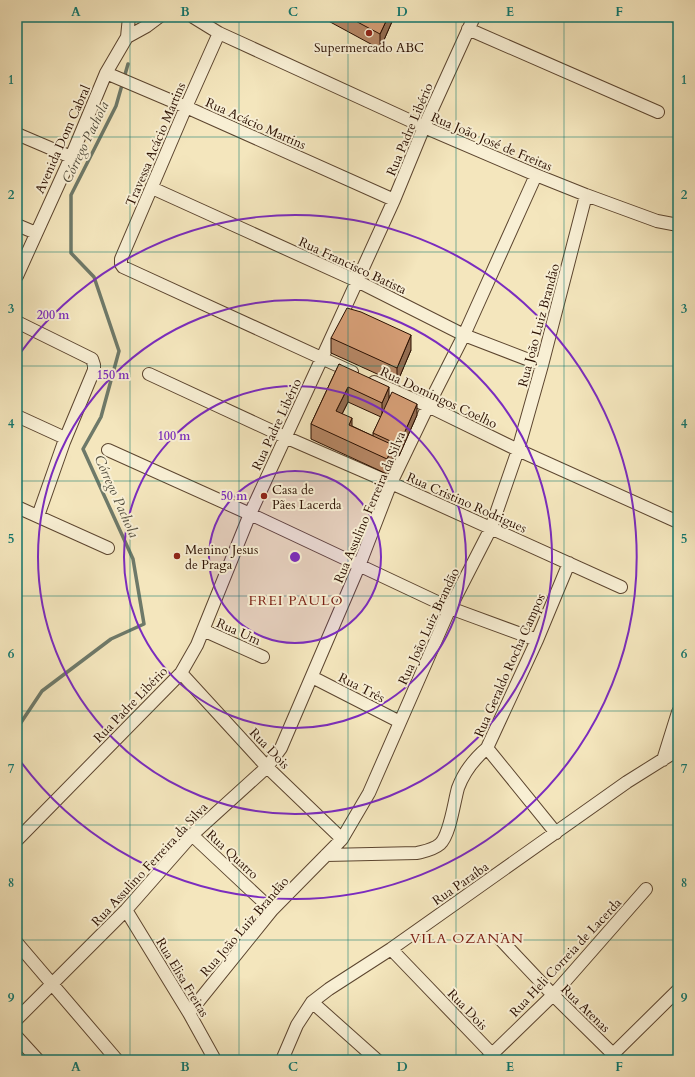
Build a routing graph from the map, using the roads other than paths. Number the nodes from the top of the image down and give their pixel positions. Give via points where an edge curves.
1 (128, 17) edge
2 (159, 17) edge
3 (192, 17) edge
4 (474, 17) edge
5 (468, 29) junction
6 (219, 33) junction
7 (127, 37) junction
8 (111, 75) junction
9 (186, 107) junction
10 (658, 112) dead end
11 (424, 127) junction
12 (17, 134) edge
13 (71, 157) junction
14 (536, 175) junction
15 (152, 188) junction
16 (586, 195) junction
17 (394, 200) junction
18 (17, 225) edge
19 (678, 225) edge
20 (36, 233) junction
21 (123, 267) joint
22 (17, 276) edge
23 (357, 281) junction
24 (17, 322) edge
25 (464, 335) junction
26 (322, 358) junction
27 (542, 365) junction
28 (149, 374) dead end
29 (428, 406) junction
30 (17, 416) edge
31 (285, 437) junction
32 (65, 438) junction
33 (108, 450) dead end
34 (518, 450) junction
35 (391, 483) junction
36 (17, 507) edge
37 (250, 514) junction
38 (38, 516) junction
39 (678, 522) edge
40 (491, 528) junction
41 (108, 548) dead end
42 (569, 564) junction
43 (359, 566) junction
44 (621, 587) dead end
45 (450, 608) junction
46 (203, 630) junction
47 (537, 640) junction
48 (263, 657) dead end
49 (181, 673) junction
50 (312, 678) junction
51 (678, 712) edge
52 (400, 722) junction
53 (487, 748) junction
54 (678, 750) edge
55 (663, 760) junction
56 (267, 767) junction
57 (556, 833) junction
58 (192, 835) junction
59 (342, 839) junction
60 (17, 840) edge
61 (326, 854) junction
62 (646, 889) dead end
63 (126, 910) junction
64 (272, 910) junction
65 (501, 940) dead end
66 (17, 943) edge
67 (391, 949) junction
68 (52, 985) junction
69 (678, 990) edge
70 (553, 995) junction
71 (312, 1002) junction
72 (189, 1013) junction
73 (17, 1019) edge
74 (17, 1037) edge
75 (489, 1057) edge
76 (614, 1058) edge
77 (38, 1060) edge
78 (117, 1060) edge
79 (215, 1060) edge
80 (282, 1060) edge
81 (377, 1060) edge

1 - 7 street
2 - 7 street
3 - 6 street, Rua João José de Freitas
4 - 5 street, Rua Padre Libério
5 - 10 street
5 - 11 street, Rua Padre Libério
6 - 9 street, Travessa Acácio Martins
6 - 11 street, Rua João José de Freitas
7 - 8 street, Avenida Dom Cabral
8 - 9 street, Rua Acácio Martins
8 - 13 street, Avenida Dom Cabral
9 - 15 street, Travessa Acácio Martins
9 - 17 street, Rua Acácio Martins
11 - 14 street, Rua João José de Freitas
11 - 17 street, Rua Padre Libério
12 - 13 street
13 - 20 street, Avenida Dom Cabral
14 - 16 street, Rua João José de Freitas
14 - 25 street, Rua Assulino Ferreira da Silva
15 - 21 street, Travessa Acácio Martins via 121,259
15 - 23 street, Rua Francisco Batista
16 - 19 street, Rua João José de Freitas via 657,221
16 - 27 street, Rua João Luiz Brandão
17 - 23 street, Rua Padre Libério
18 - 20 street
20 - 22 street, Avenida Dom Cabral
21 - 26 street, Rua Domingos Coelho
23 - 25 street, Rua Francisco Batista
23 - 26 street, Rua Padre Libério
24 - 32 street via 92,359 94,370
25 - 27 street, Rua Francisco Batista
25 - 29 street, Rua Assulino Ferreira da Silva
26 - 29 street, Rua Domingos Coelho
26 - 31 street, Rua Padre Libério
27 - 34 street, Rua João Luiz Brandão
28 - 31 street, Rua Cristino Rodrigues
29 - 34 street, Rua Domingos Coelho
29 - 35 street, Rua Assulino Ferreira da Silva
30 - 32 street
31 - 35 street, Rua Cristino Rodrigues
31 - 37 street, Rua Padre Libério
32 - 38 street
33 - 37 street
34 - 39 street, Rua Domingos Coelho
34 - 40 street, Rua João Luiz Brandão
35 - 40 street, Rua Cristino Rodrigues
35 - 43 street, Rua Assulino Ferreira da Silva
36 - 38 street
37 - 43 street
37 - 46 street, Rua Padre Libério
38 - 41 street
40 - 42 street, Rua Cristino Rodrigues
40 - 45 street, Rua João Luiz Brandão
42 - 44 street, Rua Cristino Rodrigues
42 - 47 street, Rua Geraldo Rocha Campos
43 - 45 street
43 - 50 street, Rua Assulino Ferreira da Silva
45 - 47 street
45 - 52 street, Rua João Luiz Brandão
46 - 48 street, Rua Um
46 - 49 street, Rua Padre Libério
47 - 53 street, Rua Geraldo Rocha Campos
49 - 56 street, Rua Dois
49 - 60 street, Rua Padre Libério
50 - 52 street, Rua Três
50 - 56 street, Rua Assulino Ferreira da Silva via 281,748
51 - 55 street
52 - 59 street, Rua João Luiz Brandão via 369,792
53 - 57 street
53 - 61 street, Rua Geraldo Rocha Campos via 467,769 458,788 441,844 430,850 417,852
54 - 55 street, Rua Paraíba
55 - 57 street, Rua Paraíba via 626,782
56 - 58 street, Rua Assulino Ferreira da Silva
56 - 59 street, Rua Dois
57 - 67 street, Rua Paraíba
58 - 63 street, Rua Assulino Ferreira da Silva
58 - 64 street, Rua Quatro
59 - 61 street, Rua João Luiz Brandão
61 - 64 street, Rua João Luiz Brandão
62 - 70 street, Rua Heli Correia de Lacerda
63 - 68 street, Rua Assulino Ferreira da Silva
63 - 72 street, Rua Elisa Freitas
64 - 72 street, Rua João Luiz Brandão
65 - 70 street, Rua Atenas
66 - 68 street
67 - 71 street, Rua Paraíba
67 - 75 street, Rua Dois
68 - 73 street, Rua Assulino Ferreira da Silva
68 - 78 street
69 - 76 street
70 - 75 street, Rua Heli Correia de Lacerda
70 - 76 street, Rua Atenas
71 - 80 street, Rua Paraíba via 297,1025
71 - 81 street
72 - 79 street, Rua Elisa Freitas
74 - 77 street

